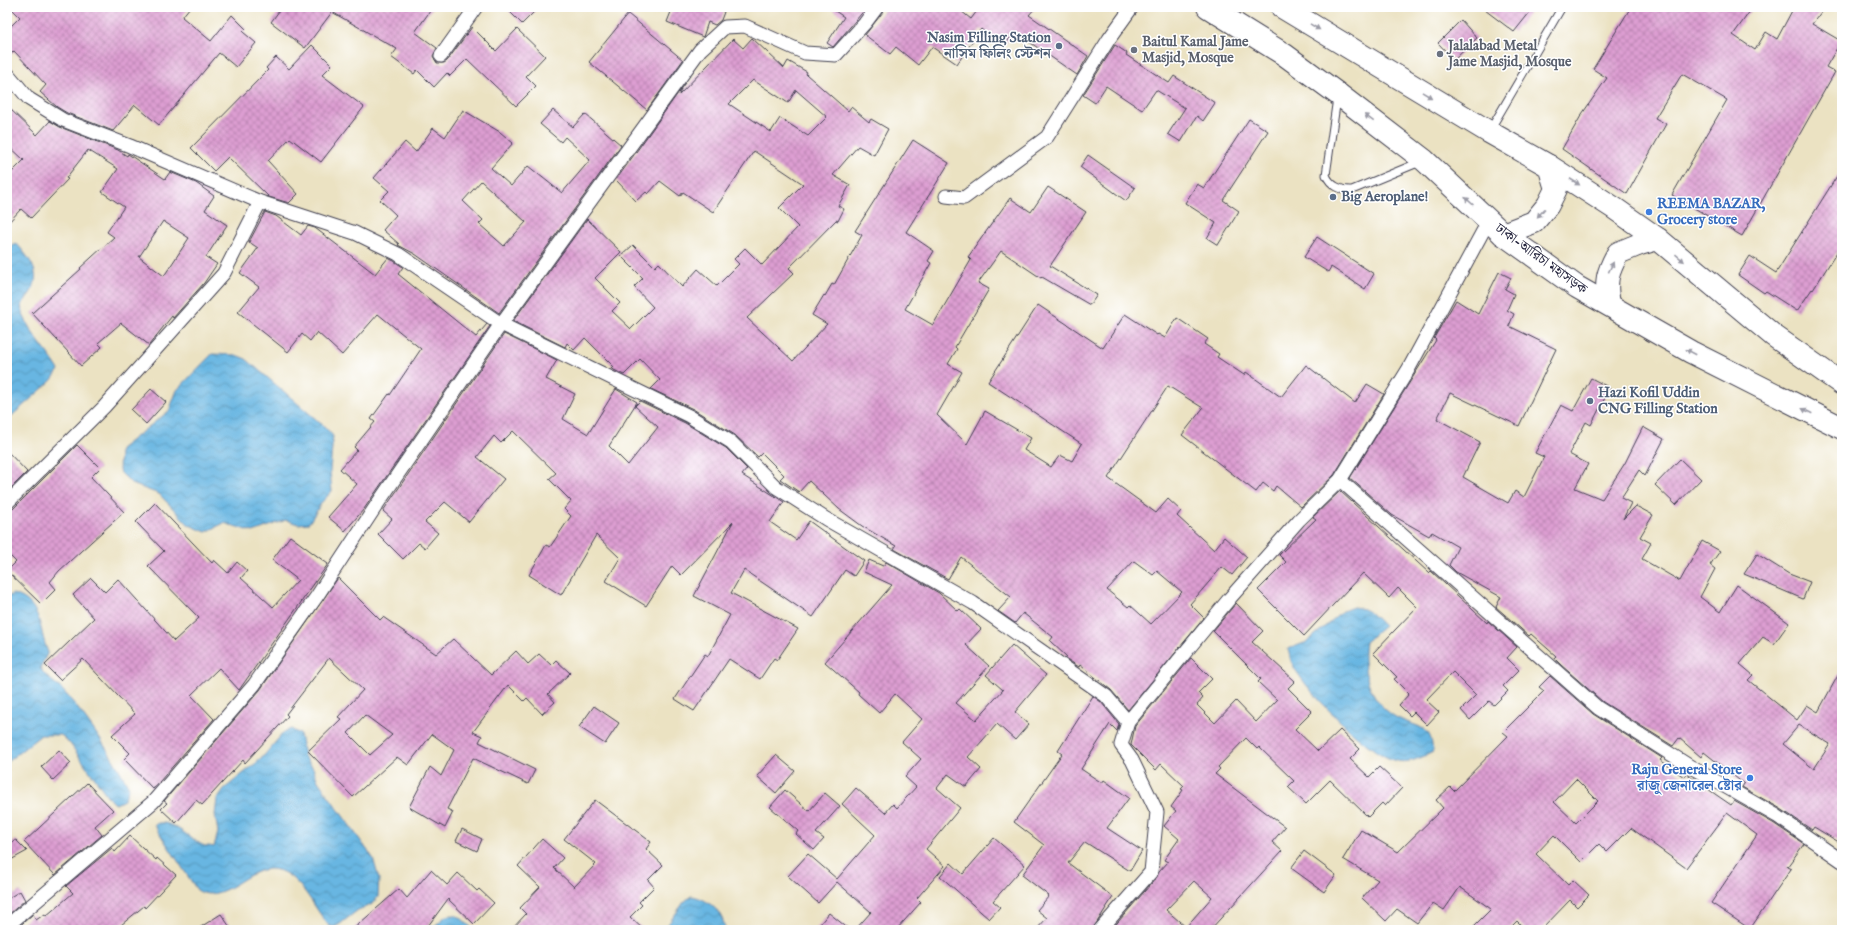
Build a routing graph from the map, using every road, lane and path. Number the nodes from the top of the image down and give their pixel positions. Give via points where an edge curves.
1 (476, 7) edge
2 (877, 7) edge
3 (1132, 7) edge
4 (1208, 7) edge
5 (1282, 7) edge
6 (1562, 7) edge
7 (441, 56) dead end
8 (7, 73) edge
9 (1338, 94) junction
10 (1489, 132) junction
11 (1424, 160) junction
12 (1549, 166) junction
13 (946, 196) dead end
14 (260, 202) junction
15 (1496, 227) junction
16 (1658, 239) junction
17 (1608, 304) junction
18 (501, 324) junction
19 (1842, 384) edge
20 (1842, 428) edge
21 (1340, 480) junction
22 (7, 503) edge
23 (1128, 722) junction
24 (1842, 861) edge
25 (7, 926) edge
26 (1100, 930) edge

1 - 7 street
2 - 18 street via 836,55 805,53 745,26 725,26 700,50
3 - 13 street via 1047,137 964,198
4 - 9 highway, ঢাকা-আরিচা মহাসড়ক via 1285,55
5 -> 10 highway
6 - 10 lane
8 - 14 street via 29,99 63,120
11 -> 9 highway, ঢাকা-আরিচা মহাসড়ক
9 - 11 lane via 1326,175 1329,182 1345,190 1352,190
10 - 12 highway
15 -> 11 highway, ঢাকা-আরিচা মহাসড়ক
12 -> 15 highway via 1556,189 1548,206 1534,222
12 -> 16 highway
14 - 18 street via 355,233 398,254
14 - 22 street via 224,272 104,407
15 - 17 highway, ঢাকা-আরিচা মহাসড়ক via 1576,287
15 - 21 street
17 -> 16 highway via 1608,272 1618,253
16 -> 19 highway via 1774,336
20 -> 17 highway, ঢাকা-আরিচা মহাসড়ক via 1690,352
18 - 23 street via 689,416 731,442 776,487 833,523 974,603 1106,696
18 - 25 street via 254,685 153,802
21 - 23 street via 1230,598
21 - 24 street via 1598,708 1691,767 1777,816
23 - 26 street via 1121,745 1132,760 1157,812 1151,872

